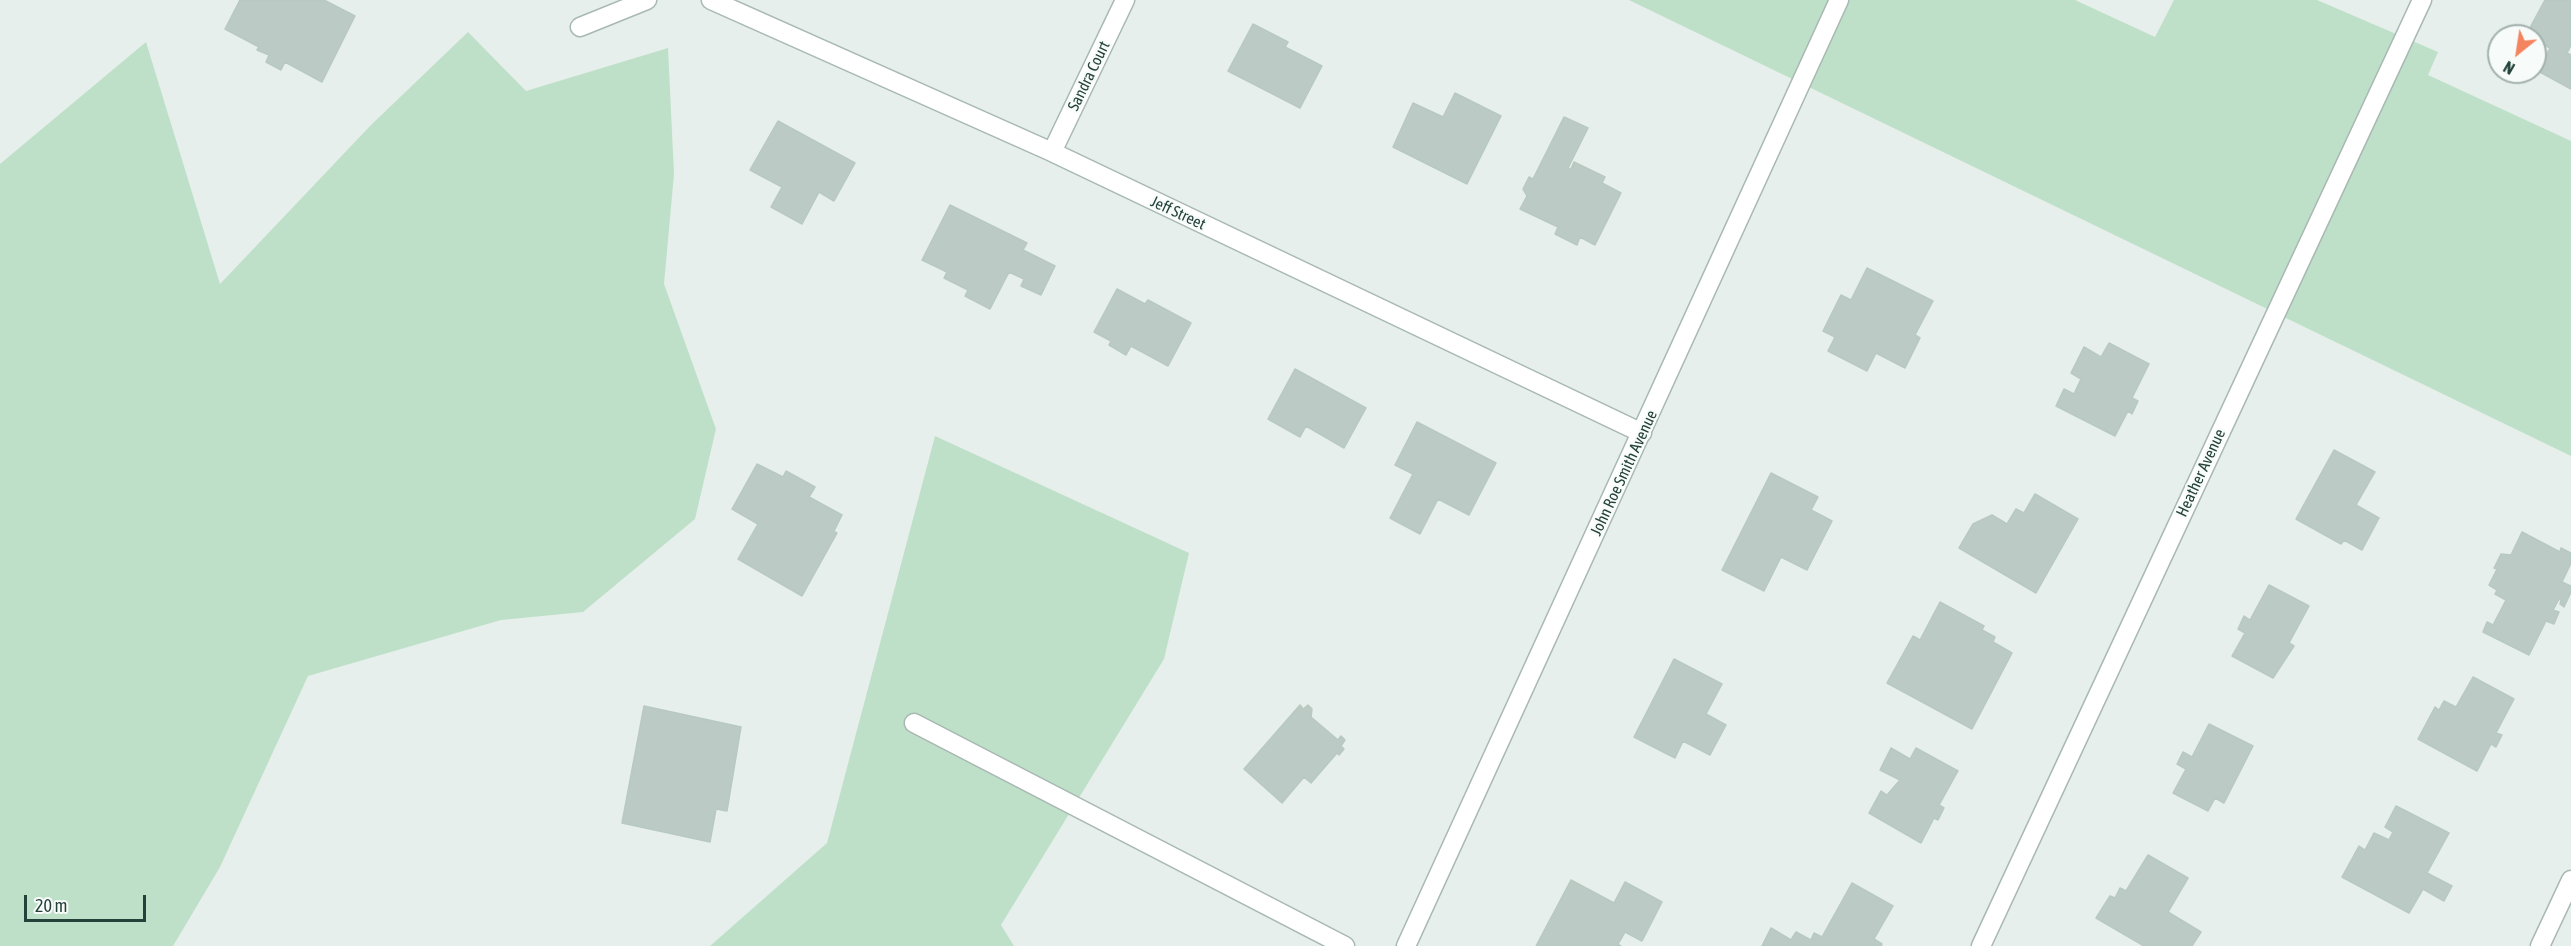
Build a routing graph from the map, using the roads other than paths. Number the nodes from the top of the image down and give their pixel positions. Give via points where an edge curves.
1 (647, 0) edge
2 (711, 0) edge
3 (1125, 0) edge
4 (1839, 0) edge
5 (2422, 0) edge
6 (580, 27) dead end
7 (1052, 152) junction
8 (1642, 434) junction
9 (914, 723) dead end
10 (2571, 880) edge
11 (1345, 946) edge
12 (1406, 946) edge
13 (1981, 946) edge
14 (2540, 946) edge

1 - 6 street
2 - 7 street, Jeff Street
3 - 7 street, Sandra Court
4 - 8 street, John Roe Smith Avenue
5 - 13 street, Heather Avenue
7 - 8 street, Jeff Street
8 - 12 street, John Roe Smith Avenue
9 - 11 street
10 - 14 street

